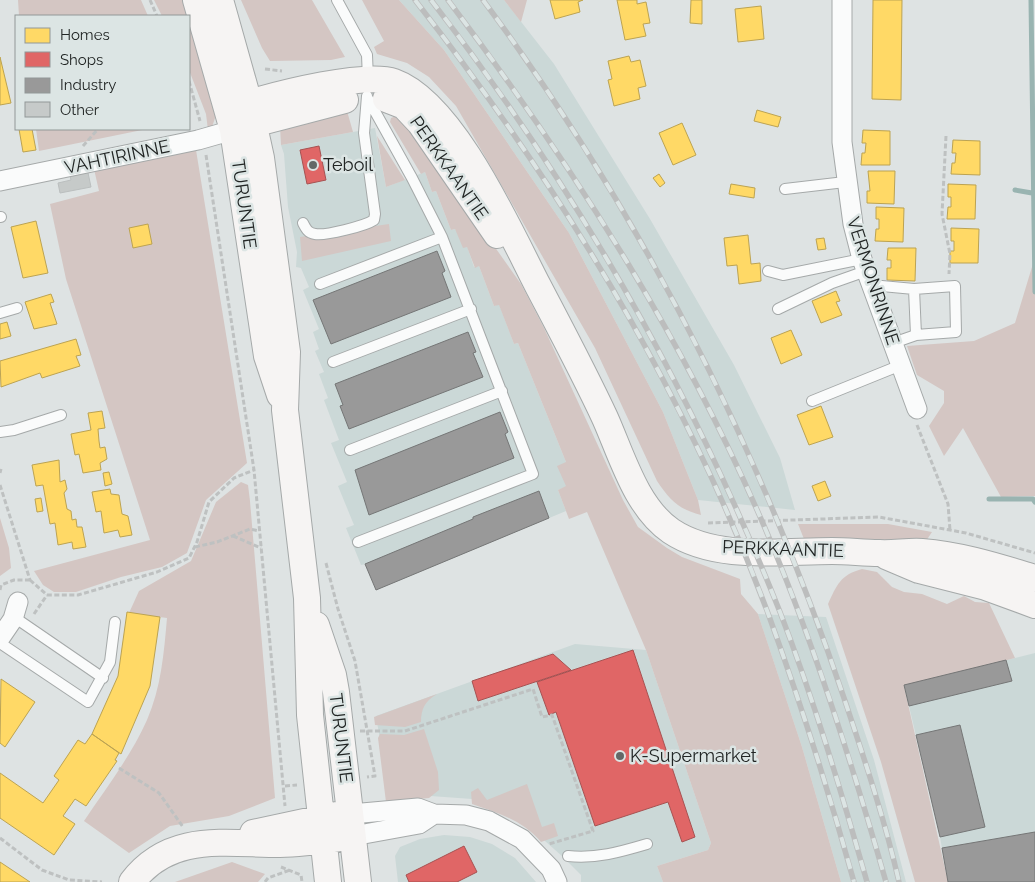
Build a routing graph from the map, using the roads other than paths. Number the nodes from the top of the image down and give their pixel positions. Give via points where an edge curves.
1 (196, 0) edge
2 (220, 0) edge
3 (338, 0) edge
4 (842, 0) edge
5 (367, 88) junction
6 (245, 119) junction
7 (0, 181) edge
8 (845, 182) junction
9 (784, 189) dead end
10 (303, 224) dead end
11 (442, 237) junction
12 (768, 271) dead end
13 (867, 272) junction
14 (320, 284) dead end
15 (914, 288) junction
16 (17, 308) dead end
17 (471, 309) junction
18 (778, 310) dead end
19 (0, 313) edge
20 (916, 335) junction
21 (893, 343) junction
22 (333, 362) dead end
23 (901, 365) junction
24 (502, 390) junction
25 (812, 401) dead end
26 (917, 410) road end
27 (61, 415) dead end
28 (0, 432) edge
29 (350, 450) dead end
30 (358, 542) dead end
31 (881, 554) junction
32 (1035, 578) edge
33 (307, 598) junction
34 (1035, 605) edge
35 (16, 609) joint
36 (115, 622) dead end
37 (0, 638) edge
38 (0, 643) edge
39 (103, 678) junction
40 (352, 825) junction
41 (322, 829) junction
42 (647, 844) dead end
43 (568, 856) dead end
44 (132, 882) edge
45 (328, 882) edge
46 (358, 882) edge
47 (557, 882) edge

1 - 6 main road, TURUNTIE
2 - 6 main road, TURUNTIE
3 - 5 lane via 367,55
4 - 8 street, VERMONRINNE via 841,123
5 - 6 main road, PERKKAANTIE via 339,100
5 - 10 lane via 364,133 374,220 366,225 316,234
5 - 11 lane
5 - 31 main road, PERKKAANTIE via 391,81 411,89 434,110 470,160 500,210 584,372 652,515 672,532 693,542 722,549
6 - 7 street, VAHTIRINNE via 198,140
6 - 33 main road, TURUNTIE via 267,356 284,410
8 - 9 lane
8 - 13 street, VERMONRINNE
11 - 14 lane
11 - 17 lane
12 - 13 lane via 783,275
13 - 15 lane
13 - 18 lane via 832,283
13 - 21 street, VERMONRINNE
15 - 20 lane
15 - 20 lane via 955,286 956,332
16 - 19 lane
17 - 22 lane
17 - 24 lane
20 - 21 lane
21 - 23 street, VERMONRINNE
23 - 25 lane
23 - 26 street, VERMONRINNE
24 - 29 lane
24 - 30 lane via 533,474
27 - 28 lane
31 - 32 main road, PERKKAANTIE via 920,552 968,558
31 - 34 main road, PERKKAANTIE via 919,570 986,587
33 - 40 main road, TURUNTIE via 333,675
33 - 41 main road, TURUNTIE via 310,714
35 - 37 street
35 - 39 lane
36 - 39 lane via 110,662
38 - 39 lane via 88,702
40 - 41 main road
40 - 46 main road, TURUNTIE
40 - 47 street via 418,808 434,814 466,815 489,821 522,839 551,869
41 - 44 main road via 280,844 224,841 170,851 141,871
41 - 45 main road, TURUNTIE
42 - 43 lane via 610,855

